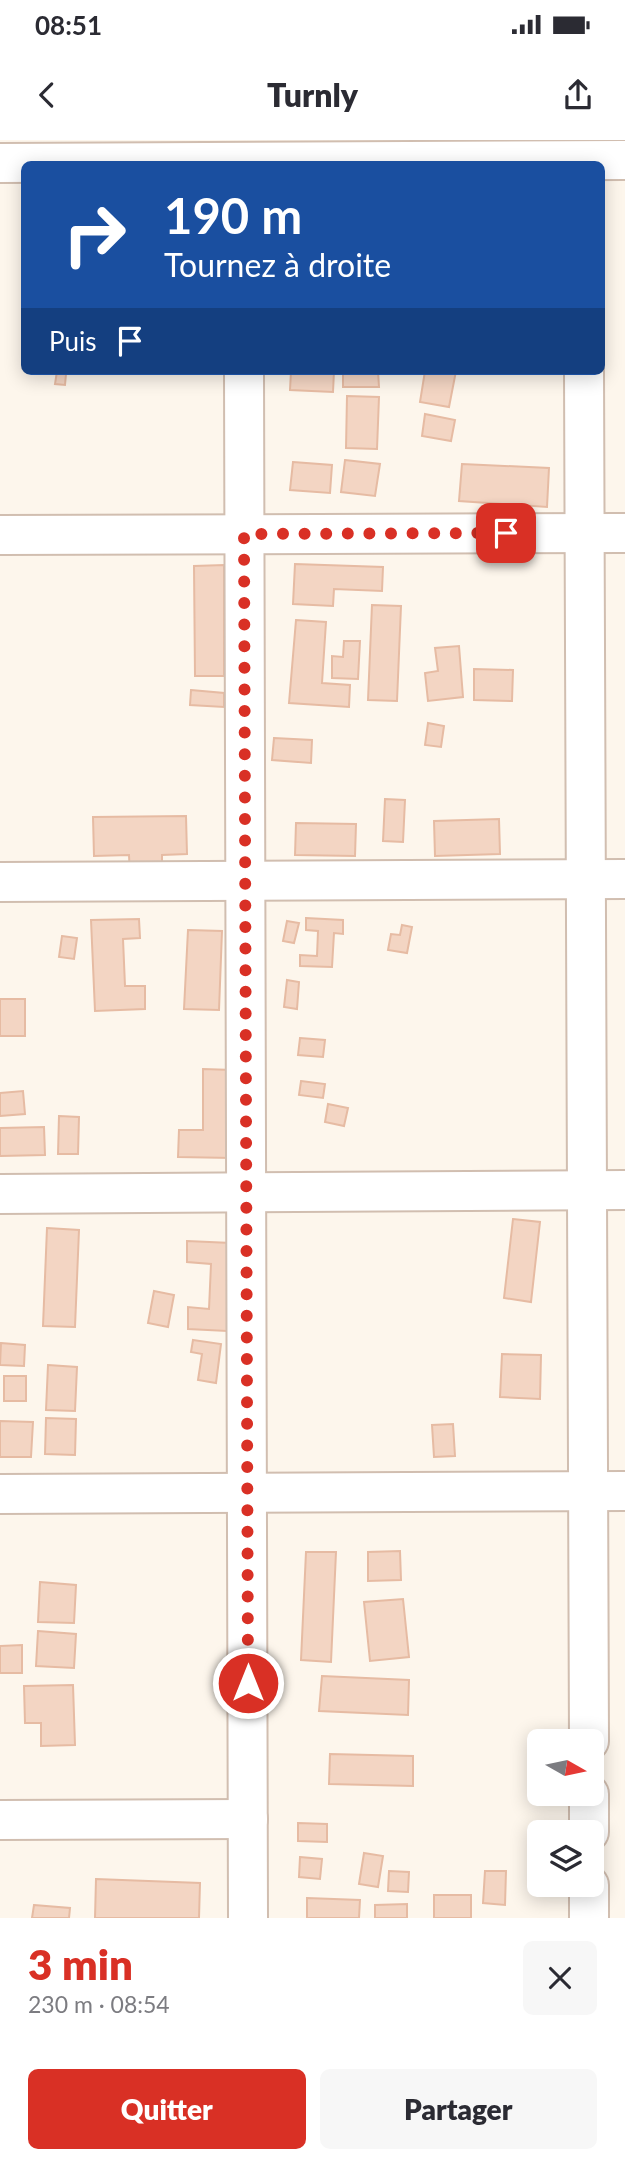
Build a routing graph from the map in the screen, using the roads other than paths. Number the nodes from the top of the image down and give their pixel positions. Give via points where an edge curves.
1 (584, 155) edge
2 (243, 156) edge
3 (625, 160) edge
4 (69, 161) edge
5 (21, 162) edge
6 (0, 163) edge
7 (244, 375) edge
8 (584, 375) edge
9 (585, 533) junction
10 (625, 533) edge
11 (244, 534) junction
12 (0, 535) edge
13 (586, 879) junction
14 (625, 879) edge
15 (245, 880) junction
16 (0, 881) edge
17 (587, 1190) junction
18 (625, 1190) edge
19 (246, 1192) junction
20 (0, 1194) edge
21 (606, 1491) edge
22 (247, 1492) junction
23 (0, 1494) edge
24 (590, 1729) edge
25 (248, 1819) junction
26 (0, 1820) edge
27 (589, 1897) edge
28 (248, 1918) edge
29 (589, 1918) edge

1 - 2 street
1 - 3 street
2 - 4 street
5 - 6 street
7 - 11 street
8 - 9 street
9 - 10 street
9 - 11 street
9 - 13 street
11 - 12 street
11 - 15 street
13 - 14 street
13 - 15 street
13 - 17 street
15 - 16 street
15 - 19 street
17 - 18 street
17 - 19 street
17 - 21 street
19 - 20 street
19 - 22 street
21 - 22 street
21 - 24 street
22 - 23 street
22 - 25 street
25 - 26 street
25 - 28 street
27 - 29 street

